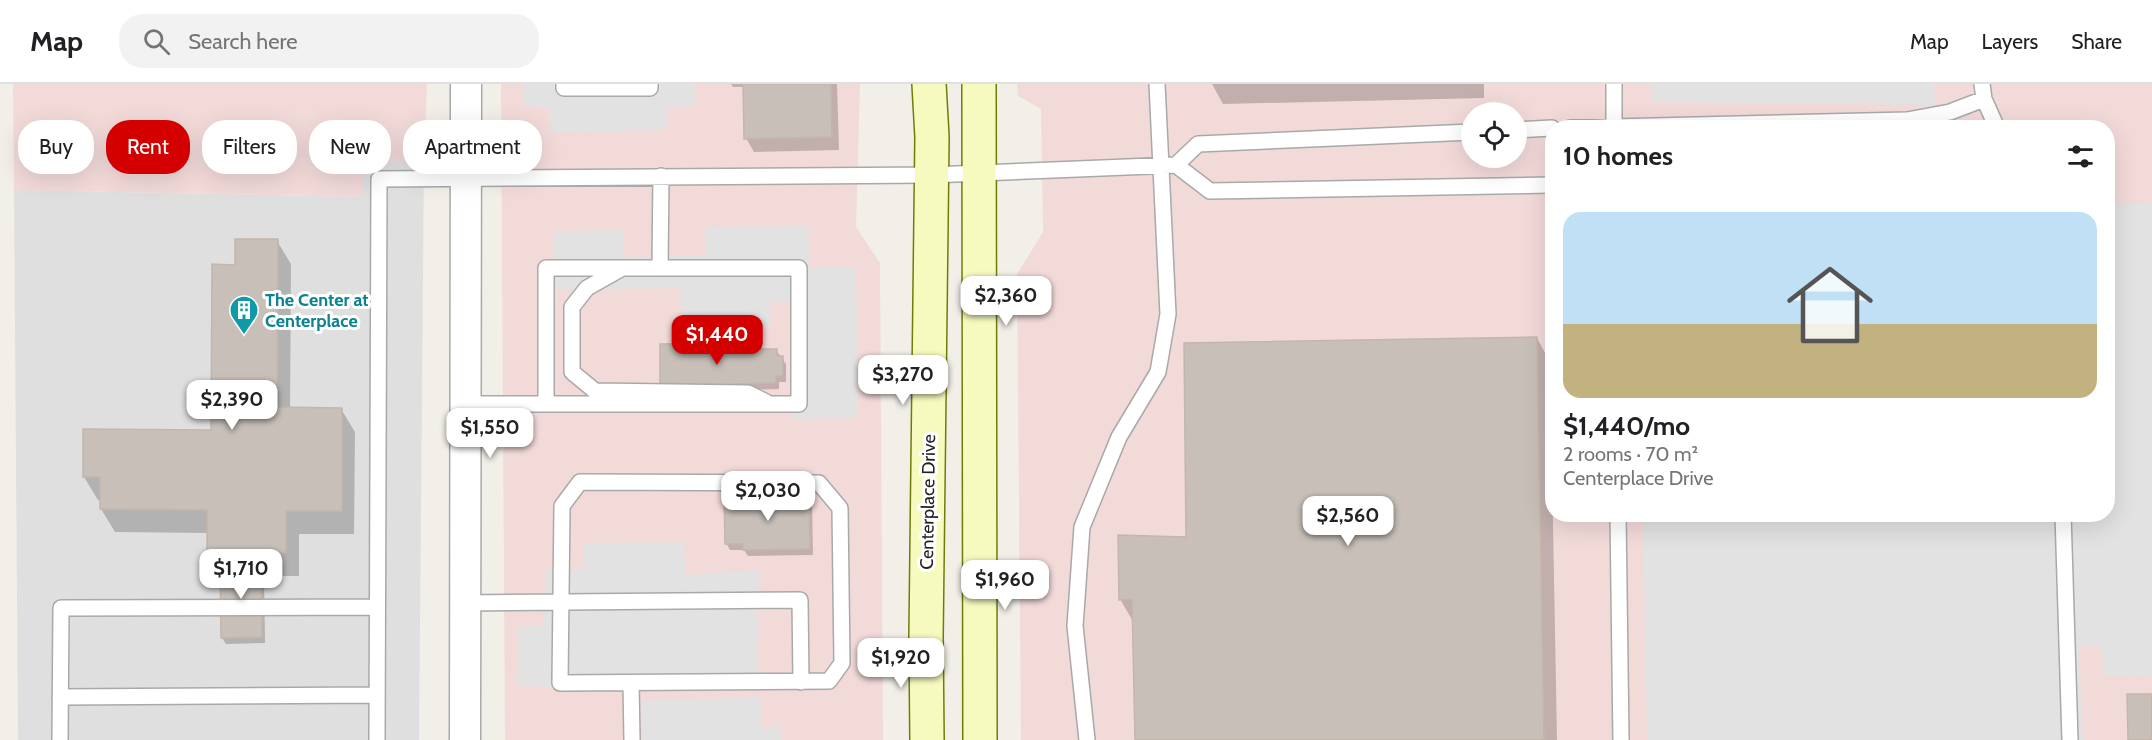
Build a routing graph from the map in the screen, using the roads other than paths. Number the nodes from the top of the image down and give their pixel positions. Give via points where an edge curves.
1 (466, 84) edge
2 (564, 84) edge
3 (650, 84) edge
4 (929, 84) edge
5 (979, 84) edge
6 (1157, 84) edge
7 (1614, 84) edge
8 (1983, 92) edge
9 (1614, 120) edge
10 (1907, 120) edge
11 (1993, 120) edge
12 (1545, 128) edge
13 (1527, 129) edge
14 (1461, 132) edge
15 (1168, 165) junction
16 (981, 173) junction
17 (931, 175) junction
18 (661, 176) junction
19 (466, 177) junction
20 (1545, 185) edge
21 (622, 268) junction
22 (660, 268) junction
23 (466, 404) junction
24 (546, 404) junction
25 (771, 404) junction
26 (1618, 522) edge
27 (2063, 522) edge
28 (560, 602) junction
29 (466, 603) junction
30 (377, 607) junction
31 (801, 682) junction
32 (631, 683) junction
33 (377, 695) junction
34 (60, 697) junction
35 (60, 740) edge
36 (377, 740) edge
37 (465, 740) edge
38 (632, 740) edge
39 (927, 740) edge
40 (980, 740) edge
41 (1087, 740) edge
42 (1621, 740) edge
43 (2070, 740) edge

1 - 19 street
2 - 3 lane via 564,88 650,88
4 - 17 street, Centerplace Drive
5 - 16 street
6 - 15 lane
7 - 9 lane
8 - 10 lane via 1950,112
8 - 11 lane
12 - 13 lane
14 - 15 lane via 1198,144
15 - 16 lane
15 - 20 lane via 1210,191
15 - 41 lane via 1168,314 1158,372 1119,437 1082,527 1076,626
16 - 17 lane
16 - 40 street
17 - 18 lane
17 - 39 street, Centerplace Drive
18 - 19 lane
18 - 22 lane
19 - 23 street
19 - 30 lane via 379,178
21 - 22 lane
21 - 24 lane via 546,268
21 - 25 lane via 587,288 572,307 572,372 595,391 748,393
22 - 25 lane via 799,268 799,404
23 - 24 lane
23 - 29 street
24 - 25 lane
26 - 42 lane
27 - 43 lane
28 - 29 lane
28 - 31 lane via 800,600
28 - 31 lane via 562,506 580,482 819,483 840,508 842,663 829,681
28 - 32 lane via 561,683
29 - 37 street
30 - 33 lane
30 - 34 lane via 61,608
31 - 32 lane
32 - 38 lane
33 - 34 lane
33 - 36 lane
34 - 35 lane

